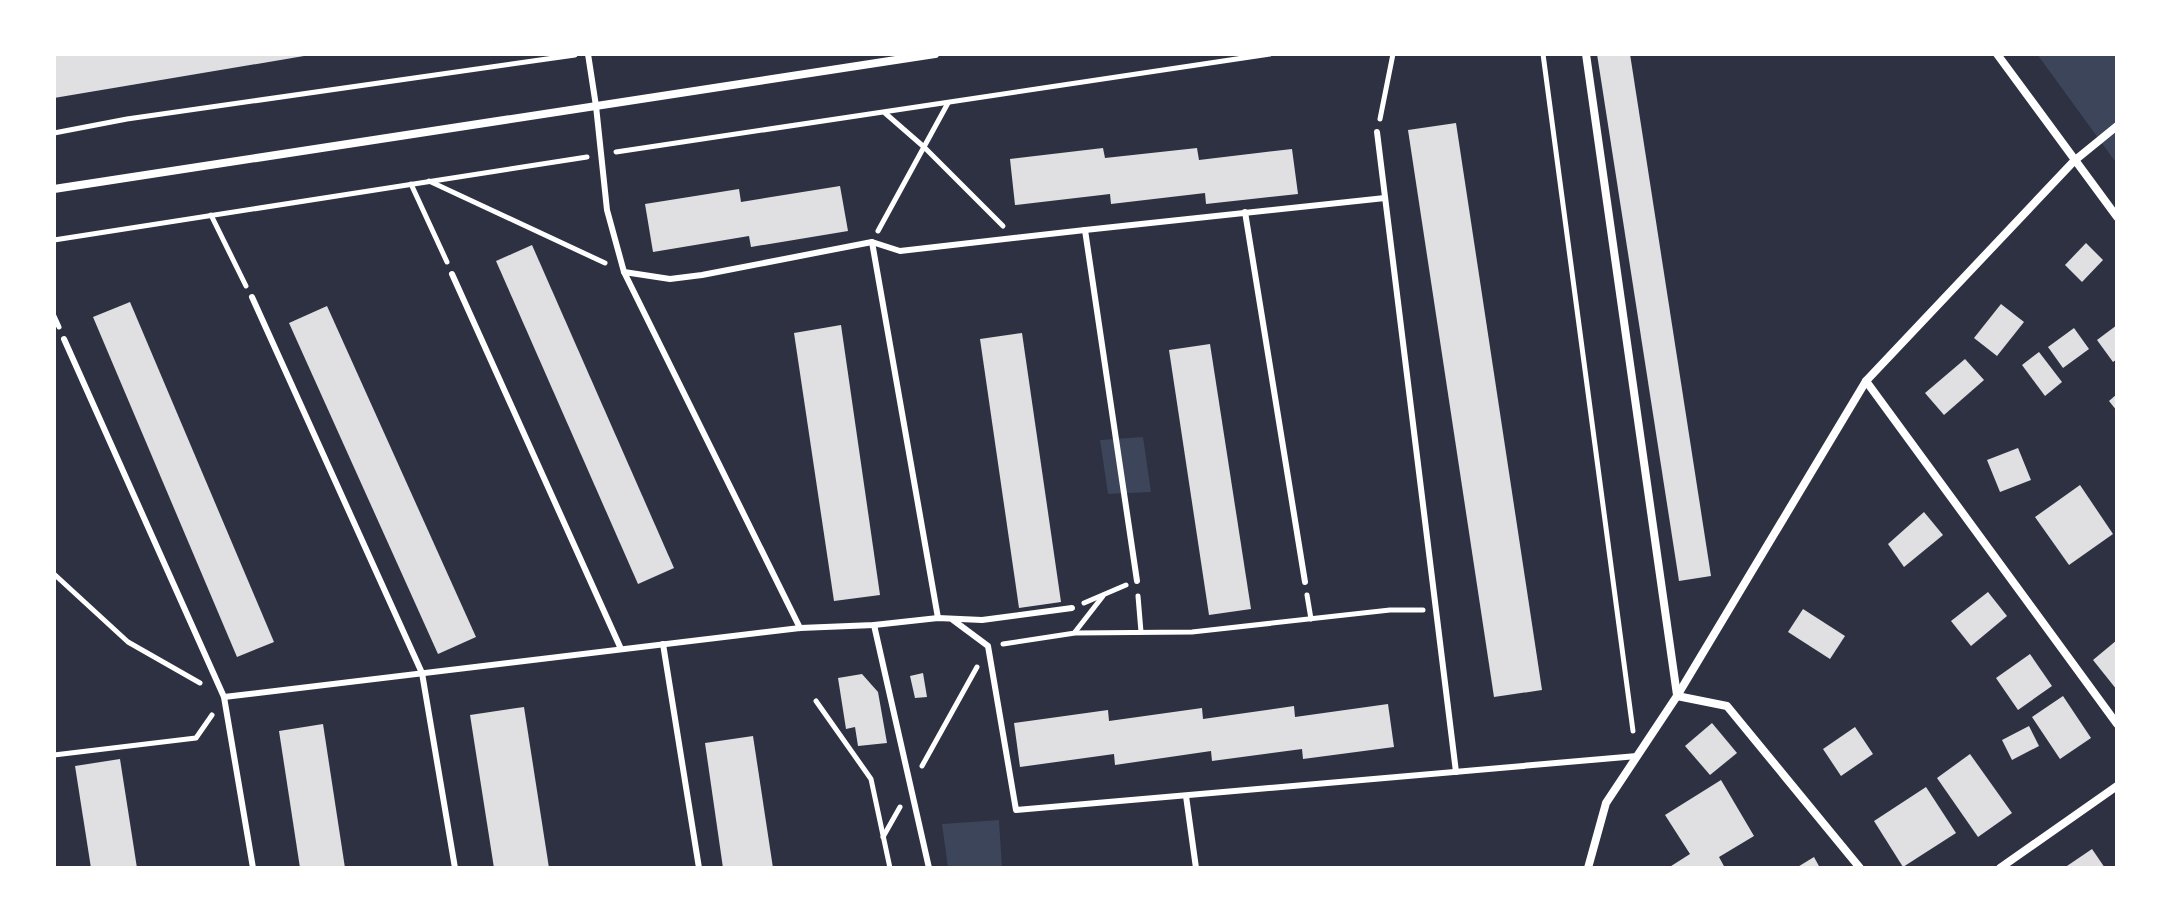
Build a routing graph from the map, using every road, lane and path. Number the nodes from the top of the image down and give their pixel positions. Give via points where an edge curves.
1 (586, 54) edge
2 (935, 54) edge
3 (1270, 54) edge
4 (1393, 54) edge
5 (1543, 54) edge
6 (1586, 54) edge
7 (1997, 54) edge
8 (948, 103) junction
9 (596, 106) junction
10 (885, 113) junction
11 (2117, 126) edge
12 (1377, 132) joint
13 (54, 133) edge
14 (924, 147) junction
15 (601, 155) junction
16 (2074, 161) junction
17 (428, 181) junction
18 (411, 183) junction
19 (54, 189) edge
20 (1385, 198) junction
21 (1245, 212) junction
22 (211, 215) junction
23 (2117, 217) edge
24 (1085, 230) junction
25 (1015, 238) junction
26 (54, 240) edge
27 (872, 242) junction
28 (624, 272) junction
29 (452, 274) joint
30 (252, 297) joint
31 (64, 339) dead end
32 (1866, 381) junction
33 (54, 574) edge
34 (1137, 581) junction
35 (1305, 582) joint
36 (1072, 608) joint
37 (1436, 609) junction
38 (938, 618) junction
39 (953, 619) junction
40 (1311, 619) junction
41 (874, 625) junction
42 (800, 628) junction
43 (1141, 632) junction
44 (663, 644) junction
45 (988, 646) junction
46 (621, 649) junction
47 (422, 673) junction
48 (1677, 696) junction
49 (224, 697) junction
50 (816, 701) dead end
51 (2117, 724) edge
52 (54, 755) edge
53 (1637, 756) junction
54 (1456, 772) junction
55 (2117, 786) edge
56 (910, 787) junction
57 (1186, 796) junction
58 (883, 837) junction
59 (253, 868) edge
60 (455, 868) edge
61 (699, 868) edge
62 (890, 868) edge
63 (929, 868) edge
64 (1196, 868) edge
65 (1588, 868) edge
66 (1860, 868) edge
67 (2000, 868) edge

1 - 9 lane
1 - 13 path
2 - 9 street
3 - 8 path
4 - 12 path
5 - 53 path
6 - 48 street
7 - 16 street
8 - 10 path
8 - 14 path
9 - 15 lane
9 - 19 street
10 - 14 path
10 - 15 path
11 - 16 street
12 - 20 lane
14 - 25 path
14 - 27 path
15 - 17 path
15 - 28 lane via 607,210
16 - 23 street
16 - 32 street
17 - 18 path
17 - 28 path
18 - 22 path
18 - 29 path
20 - 21 lane
20 - 37 lane
21 - 24 lane
21 - 35 lane
22 - 26 path
22 - 30 path
24 - 25 lane
24 - 34 lane
25 - 27 lane via 900,251
27 - 28 lane via 681,278
27 - 38 lane
28 - 42 lane
29 - 46 lane
30 - 47 lane
31 - 49 lane
32 - 48 street
32 - 51 street
33 - 49 path via 128,642
34 - 36 path
34 - 43 path
35 - 40 path
36 - 39 lane
37 - 40 path
37 - 54 lane
38 - 39 lane
38 - 41 lane
39 - 45 lane
40 - 43 path
41 - 42 lane
41 - 56 lane
42 - 44 lane
43 - 45 path via 1075,633
44 - 46 lane
44 - 61 lane
45 - 56 path
45 - 57 lane via 1016,810
46 - 47 lane
47 - 49 lane
47 - 60 lane
48 - 53 street
48 - 66 street via 1727,706
49 - 52 path via 196,738
49 - 59 lane
50 - 58 path via 871,779
53 - 54 lane
53 - 65 street via 1606,803
54 - 57 lane
55 - 67 street
56 - 58 path
56 - 63 lane
57 - 64 lane
58 - 62 path

